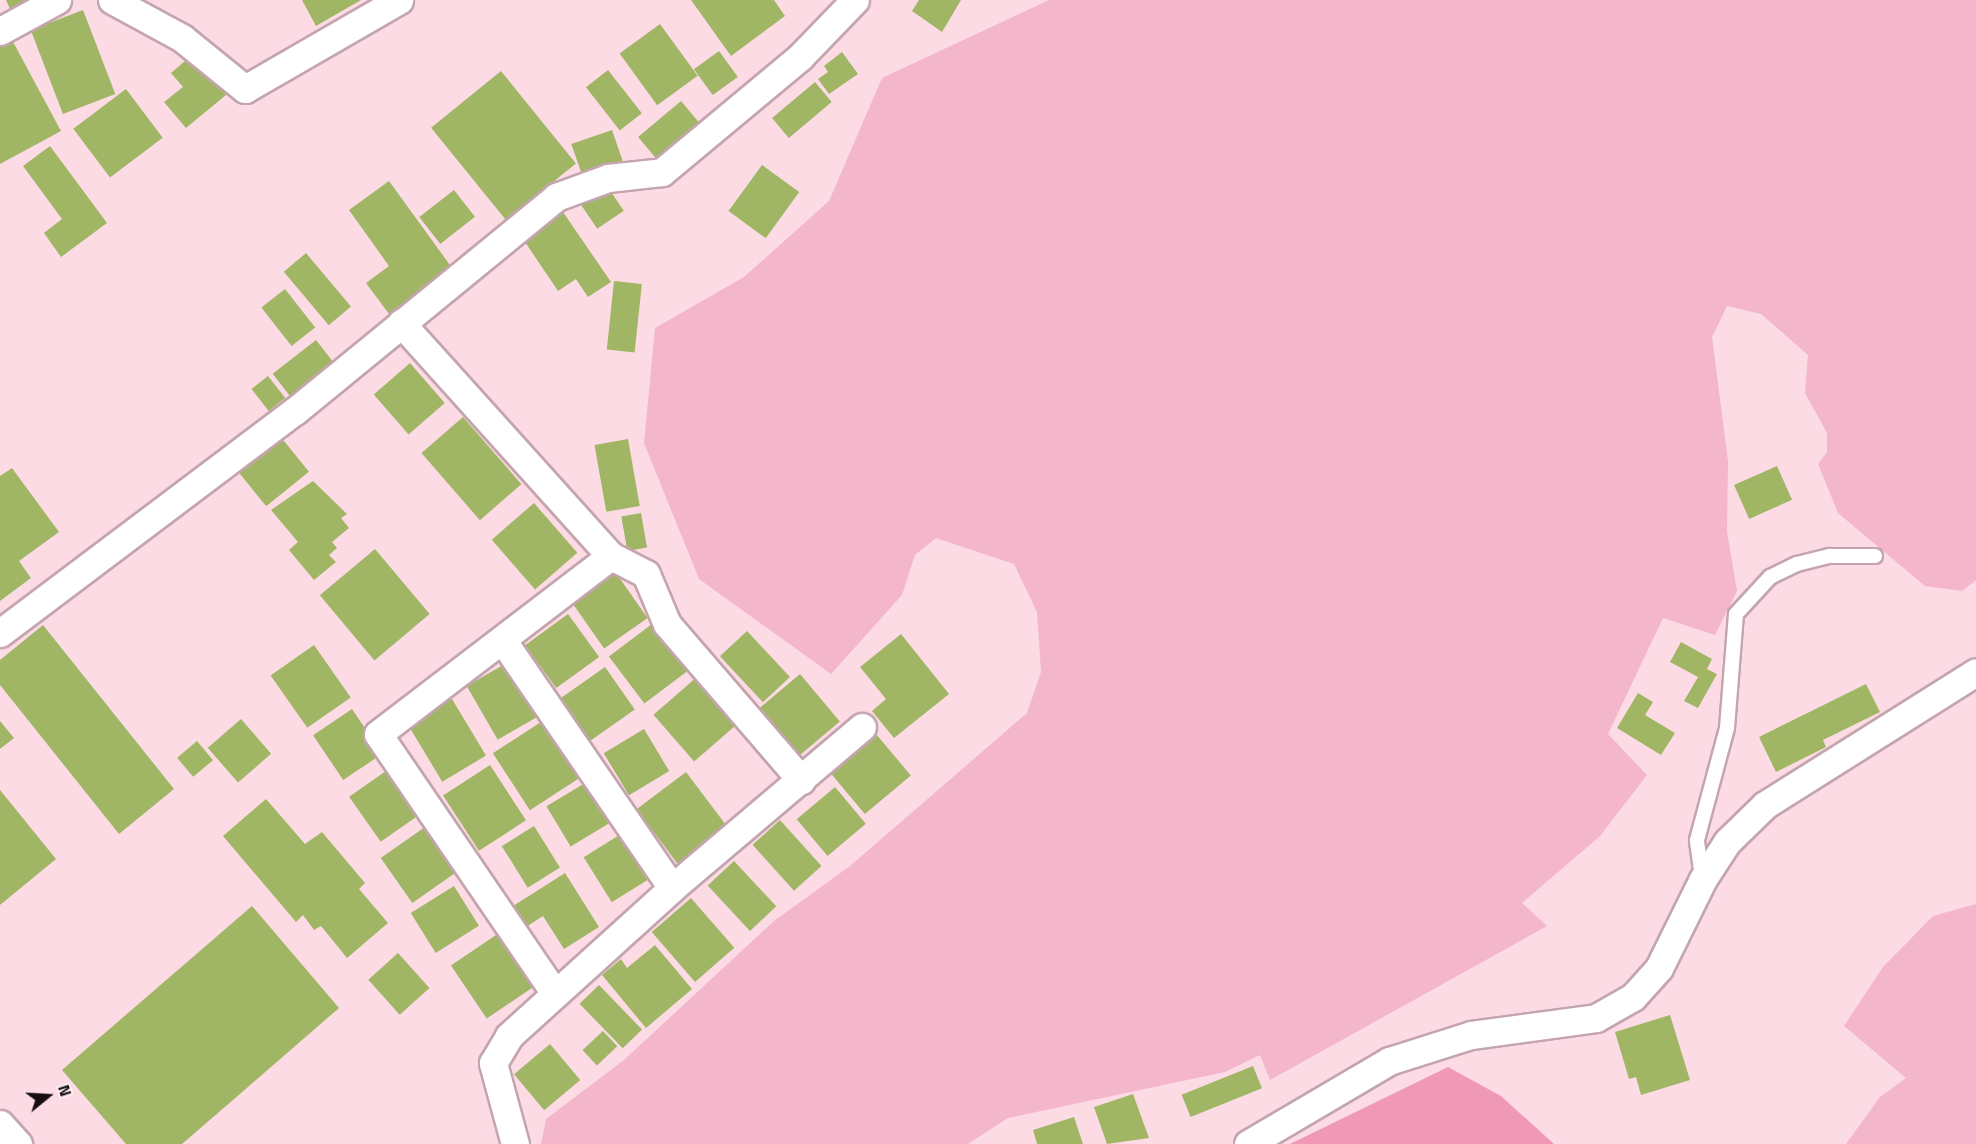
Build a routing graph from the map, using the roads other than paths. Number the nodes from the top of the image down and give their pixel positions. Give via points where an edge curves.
1 (57, 0) edge
2 (112, 0) edge
3 (399, 0) edge
4 (855, 0) edge
5 (0, 32) edge
6 (400, 323) junction
7 (611, 556) junction
8 (1875, 556) dead end
9 (0, 633) edge
10 (503, 641) junction
11 (1976, 672) edge
12 (862, 727) dead end
13 (801, 780) junction
14 (1703, 879) junction
15 (672, 888) junction
16 (554, 992) junction
17 (0, 1124) edge
18 (18, 1144) edge
19 (515, 1144) edge
20 (1248, 1144) edge

1 - 5 street
2 - 3 street via 182,38 245,89
4 - 6 street via 800,57 662,172 609,178 556,197
6 - 7 street
6 - 9 street via 295,411
7 - 10 street
7 - 13 street via 646,574 667,624
8 - 14 lane via 1830,556 1797,564 1770,577 1736,614 1727,728 1697,840
10 - 15 street
10 - 16 street via 378,734
11 - 14 street via 1765,805 1727,842
12 - 13 street
13 - 15 street
14 - 20 street via 1659,968 1634,997 1596,1018 1471,1035 1389,1061
15 - 16 street
16 - 19 street via 509,1036 493,1063
17 - 18 street

